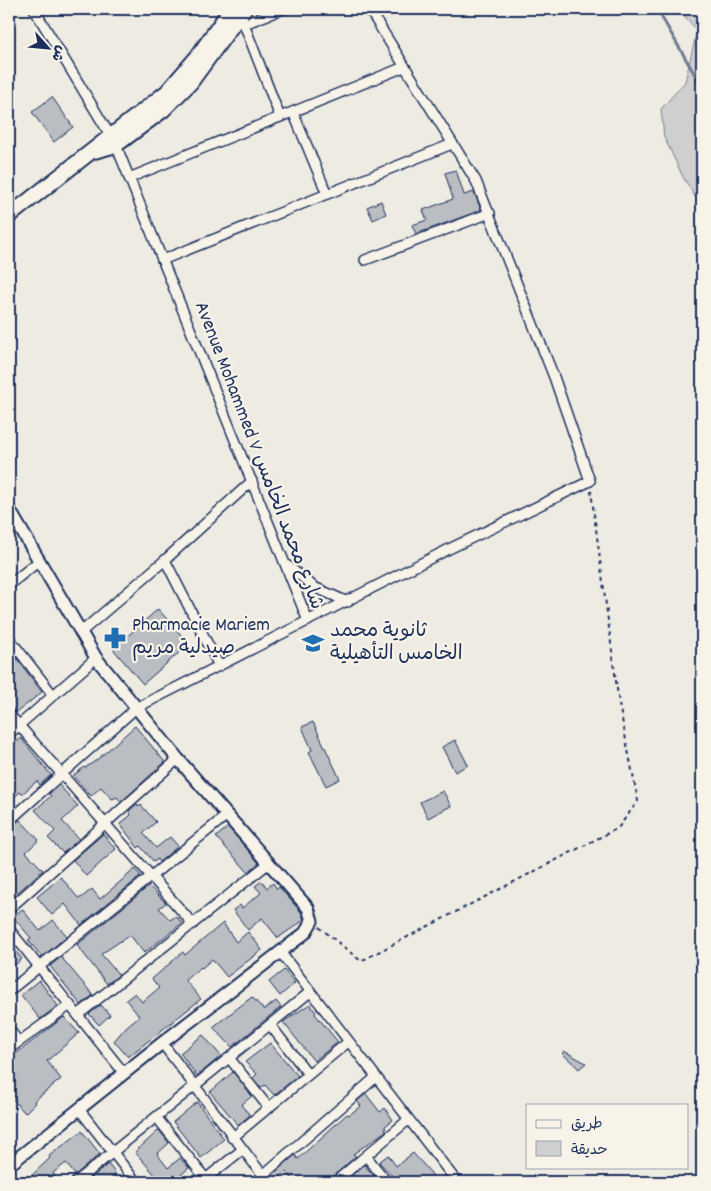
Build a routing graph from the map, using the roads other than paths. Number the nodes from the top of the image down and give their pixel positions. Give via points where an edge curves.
1 (34, 9) edge
2 (282, 9) edge
3 (369, 9) edge
4 (240, 14) edge
5 (404, 67) junction
6 (293, 112) junction
7 (280, 117) junction
8 (114, 140) junction
9 (452, 144) junction
10 (129, 178) junction
11 (327, 194) junction
12 (490, 213) junction
13 (9, 216) edge
14 (162, 260) junction
15 (365, 260) dead end
16 (252, 481) junction
17 (9, 509) edge
18 (166, 560) junction
19 (39, 561) junction
20 (286, 564) junction
21 (9, 585) edge
22 (348, 602) junction
23 (308, 621) junction
24 (80, 633) junction
25 (9, 638) edge
26 (96, 658) junction
27 (220, 666) junction
28 (53, 695) junction
29 (136, 708) junction
30 (9, 714) edge
31 (18, 726) junction
32 (9, 734) edge
33 (178, 759) junction
34 (62, 774) junction
35 (227, 815) junction
36 (9, 821) edge
37 (105, 823) junction
38 (270, 863) junction
39 (152, 877) junction
40 (9, 909) edge
41 (193, 924) junction
42 (10, 933) edge
43 (281, 953) junction
44 (40, 967) junction
45 (9, 991) edge
46 (310, 992) junction
47 (70, 1005) junction
48 (78, 1015) junction
49 (270, 1026) junction
50 (9, 1029) edge
51 (18, 1041) junction
52 (348, 1042) junction
53 (162, 1043) junction
54 (9, 1049) edge
55 (230, 1059) junction
56 (124, 1073) junction
57 (308, 1074) junction
58 (376, 1078) junction
59 (195, 1088) junction
60 (269, 1108) junction
61 (79, 1109) junction
62 (157, 1118) junction
63 (408, 1120) junction
64 (232, 1138) junction
65 (242, 1150) junction
66 (113, 1153) junction
67 (366, 1156) junction
68 (9, 1165) edge
69 (265, 1179) edge
70 (204, 1180) edge
71 (76, 1182) edge
72 (136, 1182) edge
73 (335, 1182) edge
74 (387, 1182) edge
75 (457, 1182) edge

1 - 8 street, Avenue Mohammed V شارع محمد الخامس
2 - 4 street
3 - 5 street
4 - 7 street
4 - 8 main road via 208,44 179,80
5 - 6 street
5 - 9 street
6 - 7 street
6 - 11 street
7 - 10 street
8 - 10 street, Avenue Mohammed V شارع محمد الخامس
8 - 13 main road via 94,151
9 - 11 street
9 - 12 street via 476,181
10 - 14 street, Avenue Mohammed V شارع محمد الخامس
11 - 14 street
12 - 15 street
12 - 22 street via 554,377 590,481
14 - 16 street, Avenue Mohammed V شارع محمد الخامس
16 - 18 street
16 - 20 street, Avenue Mohammed V شارع محمد الخامس
17 - 19 street
18 - 24 street
18 - 27 street
19 - 21 street
19 - 24 street
20 - 22 street via 314,587
20 - 23 street, Avenue Mohammed V شارع محمد الخامس
22 - 23 street
23 - 27 street, Avenue Mohammed V شارع محمد الخامس
24 - 26 street
25 - 28 street
26 - 28 street
26 - 29 street
27 - 29 street, Avenue Mohammed V شارع محمد الخامس
28 - 31 street
29 - 33 street
29 - 34 street, Avenue Mohammed V شارع محمد الخامس
30 - 31 street
31 - 32 street
31 - 34 street
33 - 35 street
33 - 37 street
34 - 36 street, Avenue Mohammed V شارع محمد الخامس
34 - 37 street
35 - 38 street
35 - 39 street
37 - 39 street
37 - 40 street
38 - 41 street
38 - 43 street via 308,908 312,921 308,930
39 - 41 street
39 - 44 street
41 - 48 street
42 - 44 street
43 - 46 street
43 - 53 street
44 - 45 street
44 - 47 street
46 - 49 street
46 - 52 street
47 - 48 street
47 - 51 street
48 - 56 street
49 - 55 street
49 - 57 street
50 - 51 street
51 - 54 street
52 - 57 street
52 - 58 street
53 - 56 street
53 - 59 street
55 - 59 street
55 - 60 street
56 - 61 street
57 - 60 street
58 - 63 street
58 - 69 street
59 - 62 street
59 - 64 street
60 - 64 street
61 - 66 street
61 - 68 street
62 - 66 street
62 - 70 street
63 - 67 street
63 - 75 street
64 - 65 street
65 - 69 street
65 - 70 street
66 - 71 street
66 - 72 street
67 - 73 street
67 - 74 street

